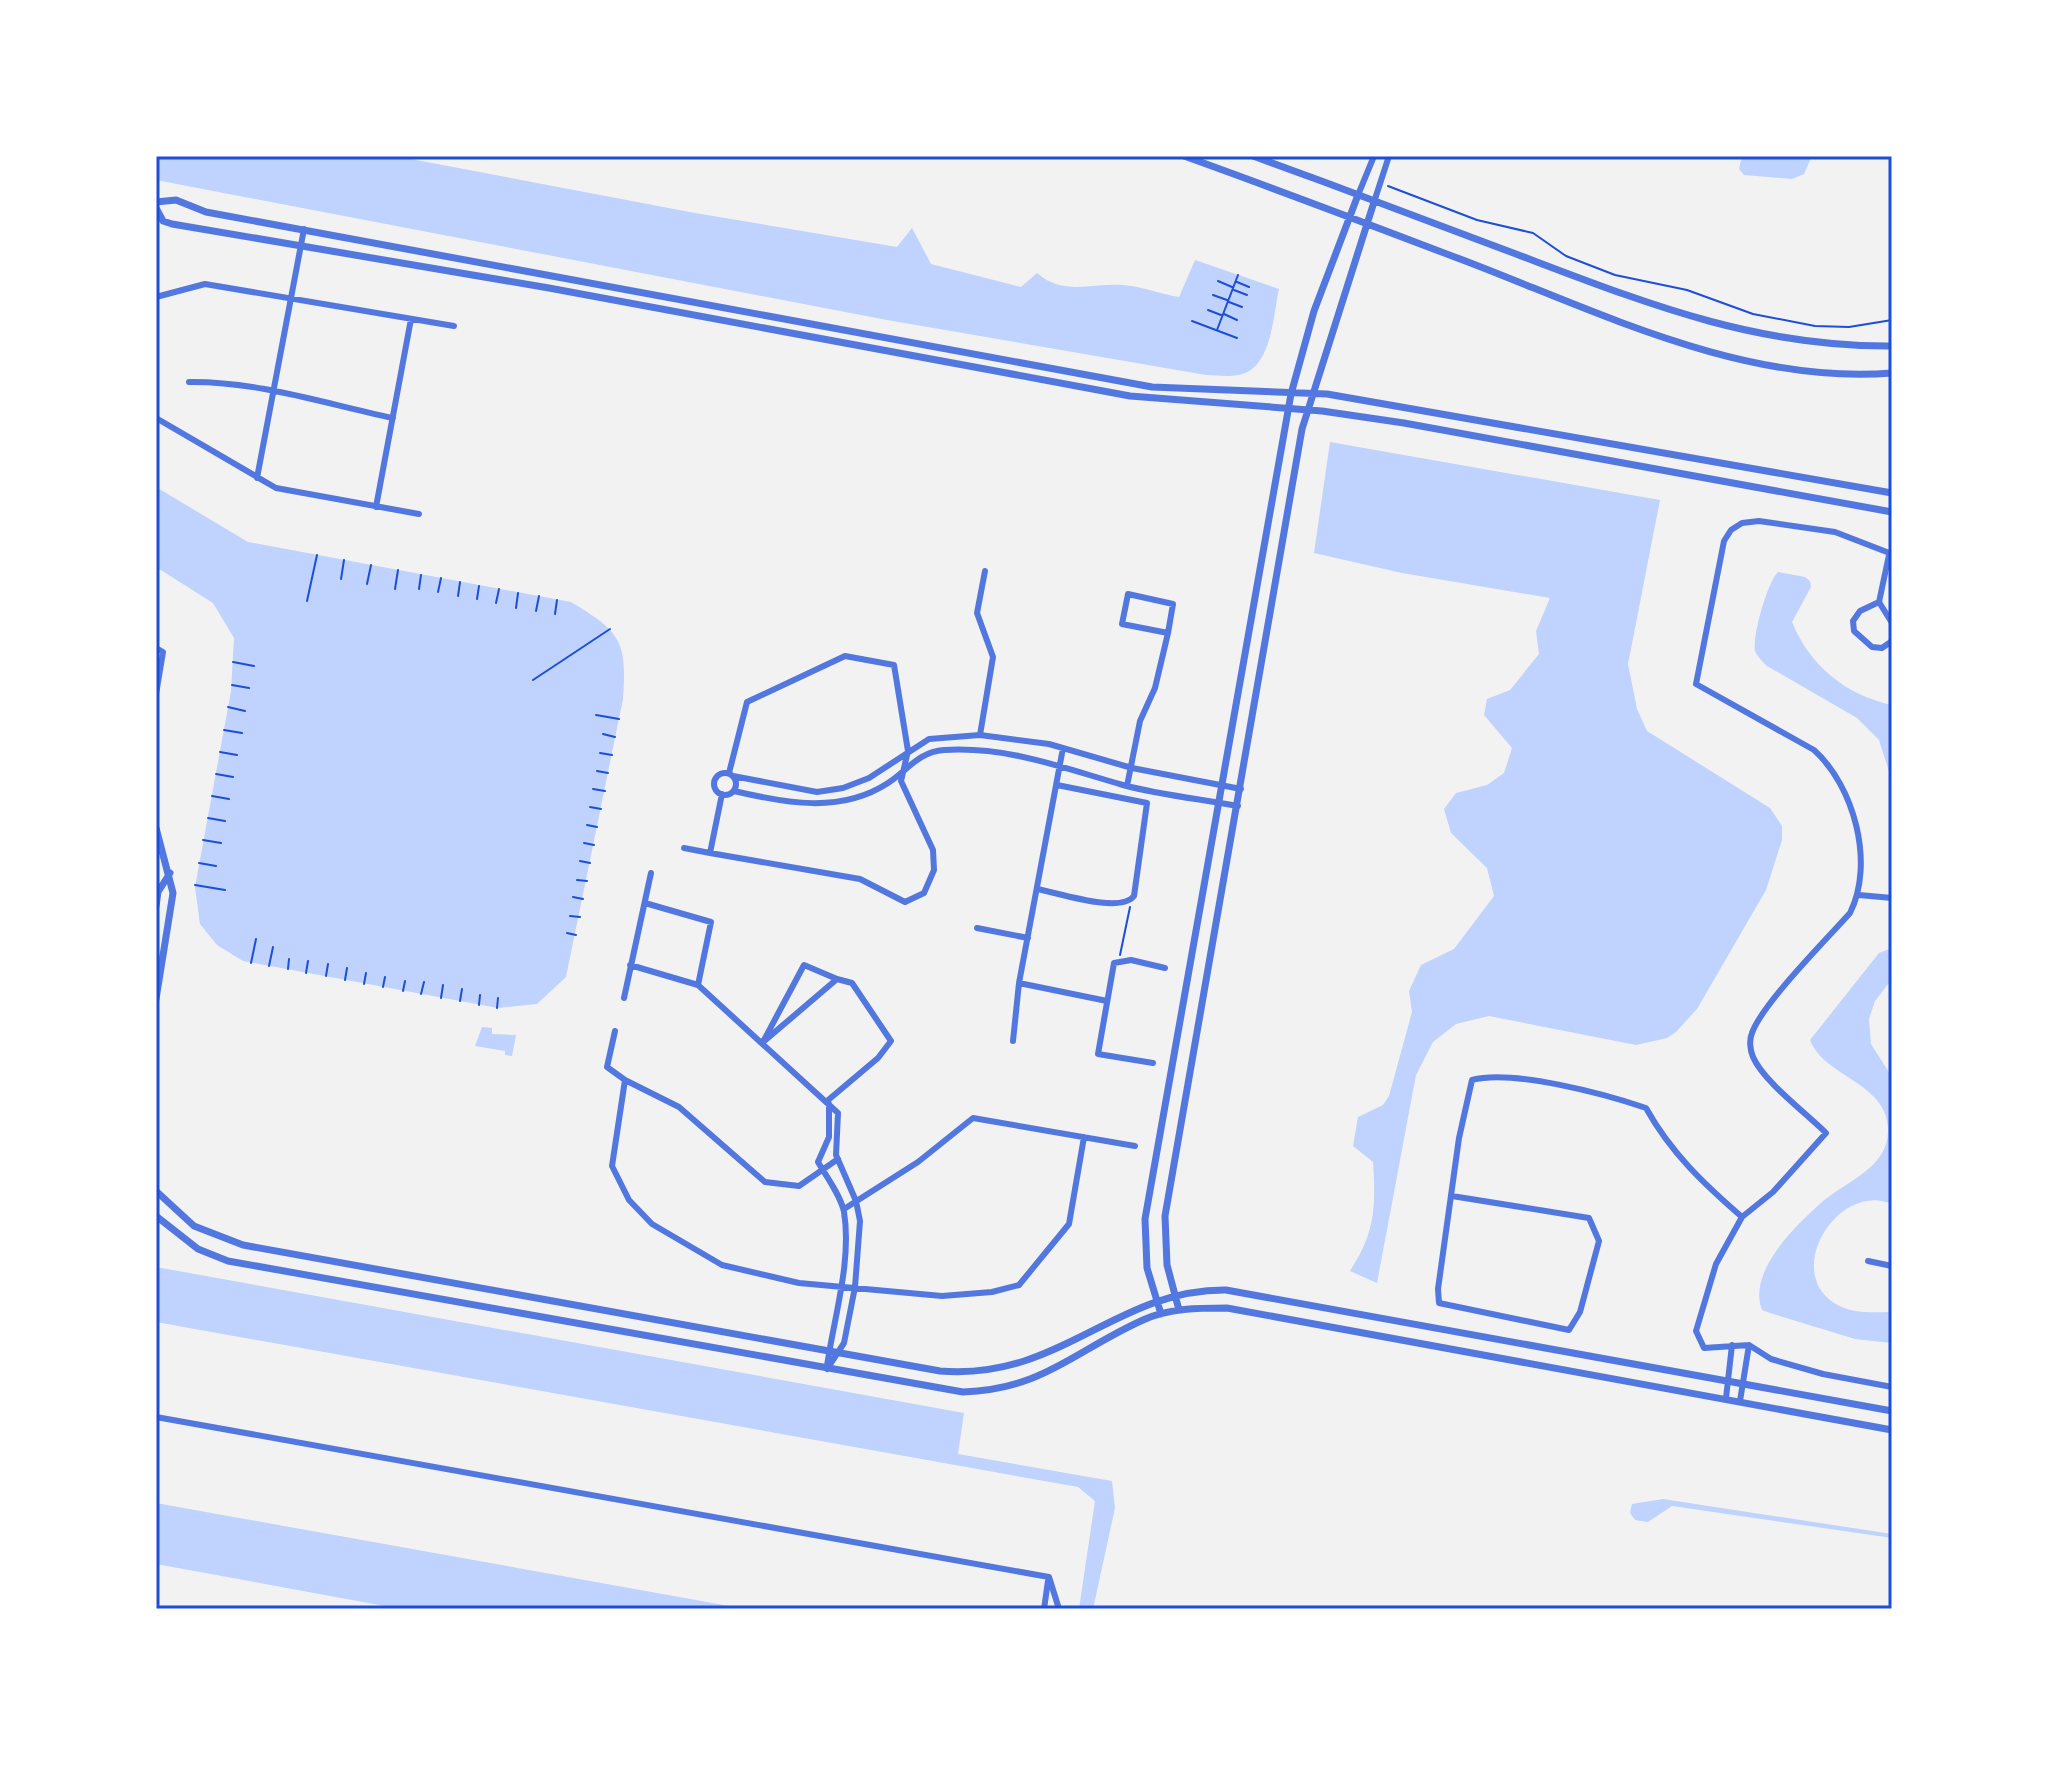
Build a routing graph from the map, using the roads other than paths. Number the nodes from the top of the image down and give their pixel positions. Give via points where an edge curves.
1 (1184, 156) edge
2 (1253, 156) edge
3 (1374, 156) edge
4 (1389, 156) edge
5 (1358, 195) junction
6 (1374, 202) junction
7 (156, 205) edge
8 (1349, 219) junction
9 (1367, 225) junction
10 (304, 229) junction
11 (302, 245) junction
12 (156, 297) edge
13 (291, 297) junction
14 (411, 319) junction
15 (454, 326) dead end
16 (1892, 346) edge
17 (1892, 373) edge
18 (189, 382) dead end
19 (276, 390) junction
20 (1291, 394) junction
21 (1311, 394) junction
22 (1288, 409) junction
23 (1307, 410) junction
24 (156, 418) edge
25 (393, 418) junction
26 (257, 478) junction
27 (1892, 493) edge
28 (376, 507) junction
29 (1892, 512) edge
30 (419, 514) dead end
31 (1890, 554) edge
32 (985, 571) dead end
33 (1879, 602) junction
34 (1892, 623) edge
35 (1168, 633) junction
36 (1892, 641) edge
37 (159, 650) edge
38 (156, 694) edge
39 (980, 735) junction
40 (1063, 748) junction
41 (908, 751) junction
42 (1060, 765) junction
43 (1132, 768) junction
44 (904, 769) junction
45 (731, 774) junction
46 (1057, 785) junction
47 (1127, 786) junction
48 (1222, 786) junction
49 (1241, 789) junction
50 (734, 791) junction
51 (722, 794) junction
52 (1219, 802) junction
53 (1238, 806) junction
54 (156, 828) edge
55 (684, 848) dead end
56 (710, 853) junction
57 (170, 873) junction
58 (651, 873) dead end
59 (1037, 889) junction
60 (1859, 895) junction
61 (1892, 898) edge
62 (645, 903) junction
63 (156, 906) edge
64 (977, 928) dead end
65 (1028, 938) junction
66 (630, 965) junction
67 (1165, 968) dead end
68 (837, 979) junction
69 (1019, 983) junction
70 (698, 985) junction
71 (624, 998) dead end
72 (156, 999) edge
73 (1107, 1001) junction
74 (615, 1031) dead end
75 (1013, 1041) dead end
76 (762, 1043) junction
77 (1153, 1063) dead end
78 (625, 1080) junction
79 (827, 1101) junction
80 (1084, 1137) junction
81 (1135, 1146) dead end
82 (837, 1157) junction
83 (822, 1169) junction
84 (156, 1191) edge
85 (1452, 1196) junction
86 (856, 1201) junction
87 (844, 1209) junction
88 (156, 1216) edge
89 (1742, 1217) junction
90 (1868, 1261) dead end
91 (1892, 1266) edge
92 (840, 1285) junction
93 (855, 1287) junction
94 (1176, 1294) junction
95 (1151, 1301) junction
96 (1179, 1310) junction
97 (1161, 1314) junction
98 (1732, 1345) junction
99 (1749, 1345) junction
100 (830, 1351) junction
101 (841, 1353) junction
102 (827, 1369) junction
103 (1729, 1381) junction
104 (1743, 1383) junction
105 (1892, 1387) edge
106 (1726, 1398) junction
107 (1740, 1401) junction
108 (1892, 1411) edge
109 (156, 1417) edge
110 (1892, 1430) edge
111 (1049, 1577) junction
112 (1044, 1609) edge
113 (1059, 1609) edge

1 - 8 street
2 - 5 street
3 - 5 street
4 - 6 street
5 - 6 street
5 - 8 street
6 - 9 street
6 - 16 street via 1718,325 1789,341
7 - 10 street via 176,200 206,212
7 - 11 street via 163,221 172,224
8 - 9 street
8 - 20 street via 1314,311
9 - 17 street via 1713,353 1807,370
9 - 21 street
10 - 11 street
10 - 20 street via 1152,387
11 - 13 street
11 - 22 street via 1130,396
12 - 13 street via 205,284
13 - 14 street
13 - 19 street
14 - 15 street
14 - 25 street
18 - 19 street via 224,381
19 - 25 street
19 - 26 street
20 - 21 street
20 - 22 street
21 - 23 street
21 - 27 street
22 - 23 street
22 - 48 street
23 - 29 street
23 - 49 street
24 - 26 street
25 - 28 street
26 - 28 street via 276,488
28 - 30 street
31 - 33 street
31 - 60 street via 1835,532 1759,521 1731,530 1724,541 1696,684 1802,743 1829,764 1841,780 1857,832
32 - 39 street via 977,613 993,657
33 - 34 street
33 - 36 street via 1860,611 1854,631 1872,647
35 - 35 street via 1173,604 1128,594 1122,624
35 - 43 street via 1155,688 1140,721
37 - 38 street
39 - 40 street
39 - 41 street via 929,739
40 - 42 street
40 - 43 street
41 - 44 street
41 - 45 street via 869,778 817,792
41 - 45 street via 894,665 845,656 747,702
42 - 44 street via 1035,757 954,750 921,756
42 - 46 street
42 - 47 street
43 - 47 street
43 - 48 street
44 - 50 street via 888,783 839,803 804,804
44 - 56 street via 901,781 933,850 934,870 924,893 905,902 860,879
45 - 50 street
45 - 51 street via 715,780 715,789
46 - 59 street
46 - 59 street via 1147,803 1134,896 1115,905
47 - 52 street
48 - 49 street
48 - 52 street
49 - 53 street
50 - 51 street
51 - 56 street
52 - 53 street
52 - 95 street via 1145,1219
53 - 94 street via 1165,1216 1167,1265
54 - 57 street
55 - 56 street
57 - 63 street
57 - 72 street via 173,893
58 - 62 street
59 - 65 street
60 - 61 street
60 - 89 street via 1850,913 1752,1030 1752,1056 1762,1070 1826,1133 1773,1192
62 - 66 street
62 - 70 street via 711,922
64 - 65 street
65 - 69 street
66 - 70 street
66 - 71 street
67 - 73 street via 1119,960
68 - 76 street
68 - 76 street via 804,965
68 - 79 street via 852,983 891,1041
69 - 73 street
69 - 75 street
70 - 76 street
73 - 77 street via 1098,1054
74 - 78 street via 607,1067
76 - 79 street
78 - 83 street via 679,1107 765,1182 799,1186
78 - 92 street via 612,1166 629,1200 652,1224 722,1265 799,1283
79 - 82 street via 838,1113
79 - 83 street via 832,1113 818,1162
80 - 81 street
80 - 86 street via 973,1118 918,1162
80 - 93 street via 1069,1224 1019,1285 942,1296
82 - 83 street
82 - 86 street
83 - 87 street
84 - 100 street via 194,1226 243,1245
85 - 85 street via 1589,1218 1599,1241 1580,1312 1569,1330 1439,1303
85 - 89 street via 1472,1080 1493,1074 1646,1108 1664,1140 1698,1179
86 - 87 street
86 - 93 street via 860,1221
87 - 92 street
88 - 102 street via 183,1240 228,1261
89 - 98 street via 1716,1264 1696,1331 1704,1348
90 - 91 street
92 - 93 street
92 - 100 street
93 - 101 street
94 - 95 street
94 - 96 street
94 - 103 street via 1242,1291
95 - 97 street
95 - 101 street via 1040,1358 1001,1369 940,1371
96 - 97 street
96 - 106 street via 1250,1310
97 - 102 street via 1035,1380 999,1389 963,1392
98 - 99 street
98 - 103 street
99 - 104 street
99 - 105 street via 1771,1359
100 - 101 street
100 - 102 street
101 - 102 street
103 - 104 street
103 - 106 street
104 - 107 street
104 - 108 street
106 - 107 street
107 - 110 street
109 - 111 street
111 - 112 street
111 - 113 street

